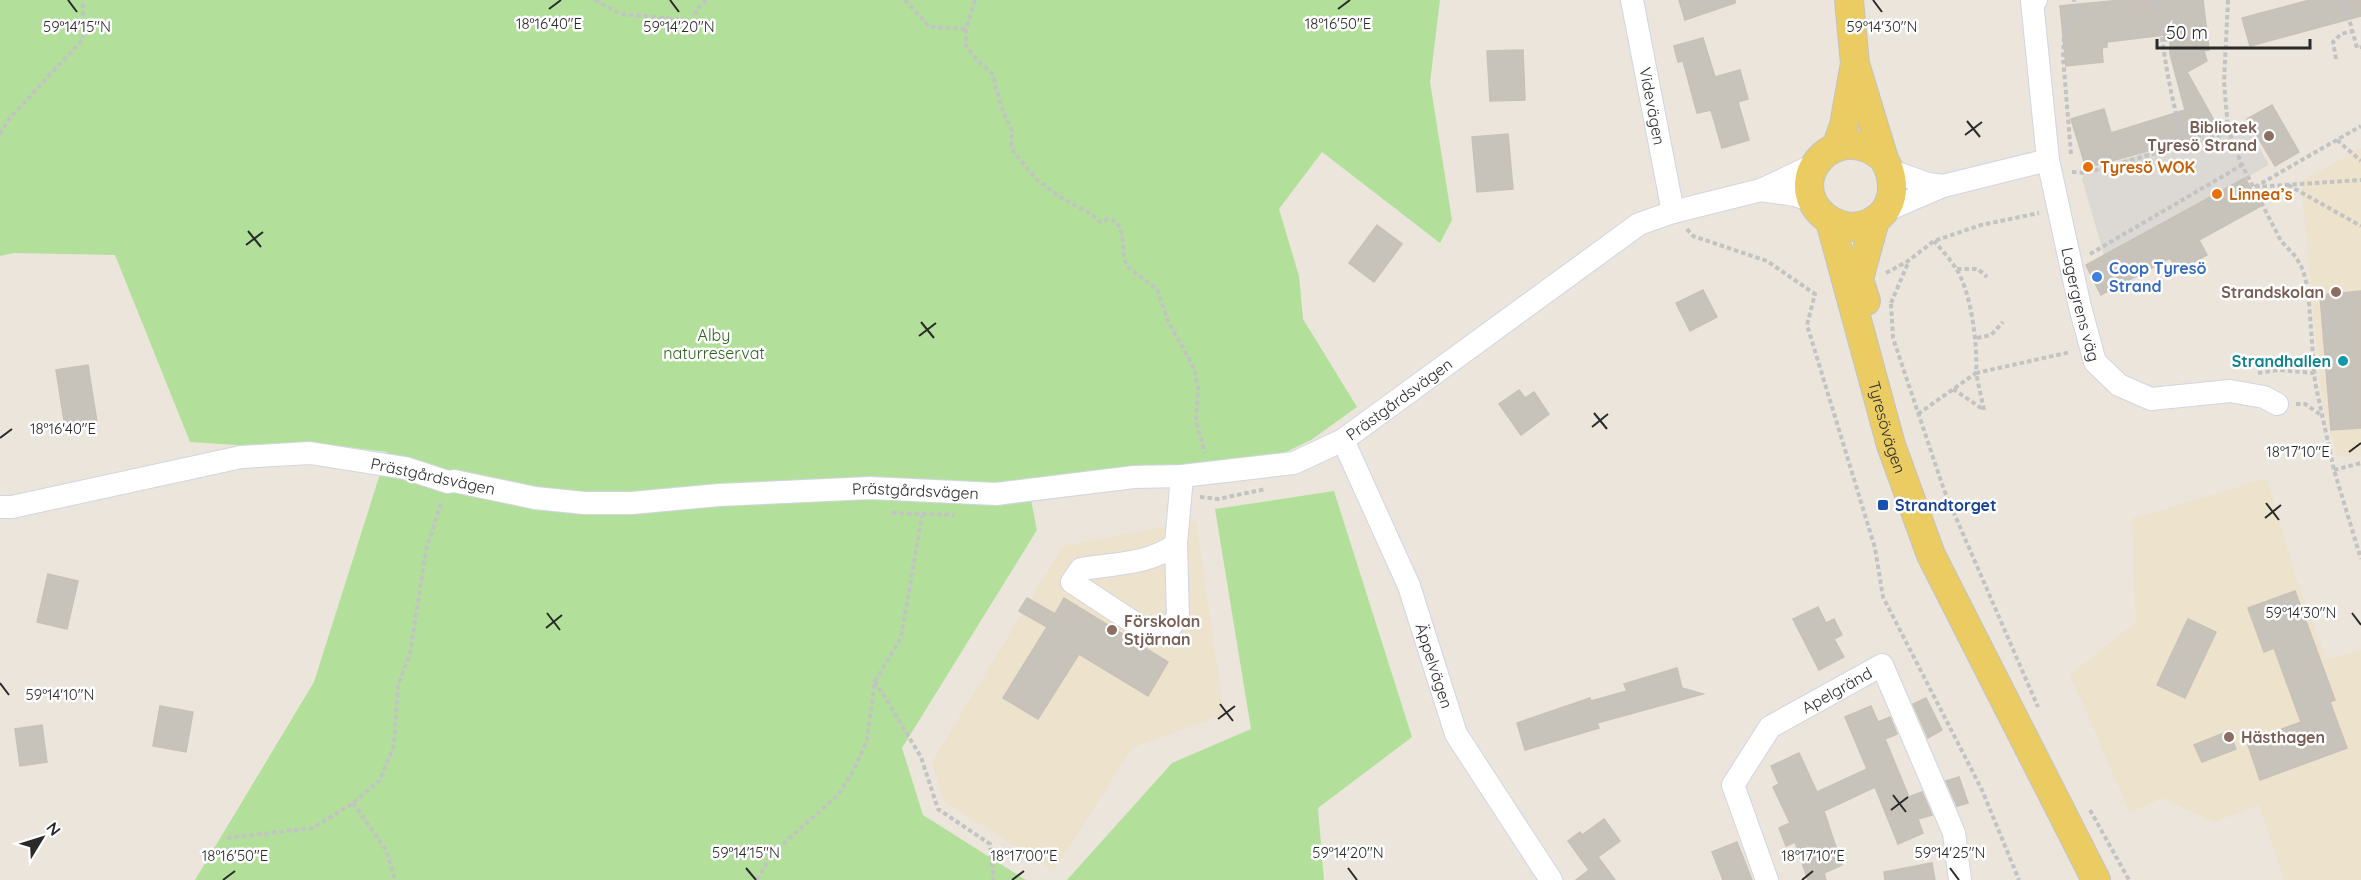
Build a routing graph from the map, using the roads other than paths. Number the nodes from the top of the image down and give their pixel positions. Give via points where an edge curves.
1 (1632, 0) edge
2 (1849, 0) edge
3 (2034, 0) edge
4 (1855, 64) junction
5 (1837, 145) junction
6 (2048, 160) junction
7 (1814, 165) junction
8 (1888, 165) junction
9 (1943, 186) junction
10 (1761, 190) junction
11 (1821, 211) junction
12 (1673, 212) junction
13 (1880, 215) junction
14 (2277, 404) road end
15 (1343, 440) junction
16 (1182, 476) junction
17 (0, 507) edge
18 (1176, 544) junction
19 (1982, 660) junction
20 (1551, 880) edge
21 (1767, 880) edge
22 (1960, 880) edge
23 (2096, 880) edge

1 - 12 street, Videvägen
2 - 4 main road, Tyresövägen
3 - 6 street, Lagergrens väg
4 - 5 main road, Tyresövägen
4 - 8 main road, Tyresövägen
5 - 7 main road
5 - 8 main road via 1862,144
6 - 9 street
6 - 14 street, Lagergrens väg via 2095,362 2119,385 2151,399 2230,391 2264,397
7 - 10 street, Prästgårdsvägen
7 - 11 main road, Tyresövägen via 1810,188
8 - 9 street via 1928,184
8 - 13 main road, Tyresövägen via 1892,197
9 - 13 street
10 - 11 street, Prästgårdsvägen via 1795,195
10 - 12 street, Prästgårdsvägen
11 - 13 main road via 1848,227 1861,226
11 - 19 main road, Tyresövägen via 1891,445 1931,555
12 - 15 street, Prästgårdsvägen via 1639,224
13 - 19 main road, Tyresövägen via 1859,279 1904,439
15 - 16 street, Prästgårdsvägen via 1294,463
15 - 20 street, Äppelvägen via 1409,586 1456,734
16 - 17 street, Prästgårdsvägen via 1134,477 996,494 870,488 584,503 535,498 448,482 405,468 310,453 241,457
16 - 18 street
18 - 18 street via 1178,617 1167,632 1145,630 1072,582 1081,569 1144,559 1165,553
19 - 23 main road, Tyresövägen
21 - 22 street, Apelgränd via 1733,785 1770,727 1882,664 1954,833

